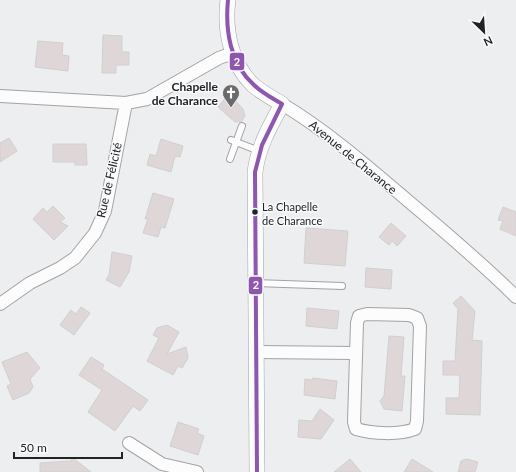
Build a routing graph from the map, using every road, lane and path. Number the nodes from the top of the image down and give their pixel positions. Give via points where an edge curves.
1 (228, 0) edge
2 (233, 53) junction
3 (0, 96) edge
4 (126, 103) junction
5 (282, 104) junction
6 (242, 126) dead end
7 (234, 141) junction
8 (259, 150) junction
9 (230, 159) dead end
10 (255, 282) junction
11 (342, 286) dead end
12 (516, 297) edge
13 (0, 304) edge
14 (256, 352) junction
15 (355, 353) junction
16 (129, 443) dead end
17 (197, 472) edge
18 (257, 472) edge

1 - 2 street, Avenue de Charance via 228,29
2 - 4 street via 219,58 154,96
2 - 5 street, Avenue de Charance via 237,64 254,86
3 - 4 street
4 - 13 street, Rue de Félicité via 105,211 95,233 70,261 30,283
5 - 8 street
5 - 12 street, Avenue de Charance via 322,131 367,167
6 - 7 lane
7 - 8 lane
7 - 9 lane
8 - 10 street via 255,181
10 - 11 lane
10 - 14 street
14 - 15 street
14 - 18 street
15 - 15 street via 356,429 407,432 415,429 420,326 417,318 409,315 359,316
16 - 17 street via 162,464

